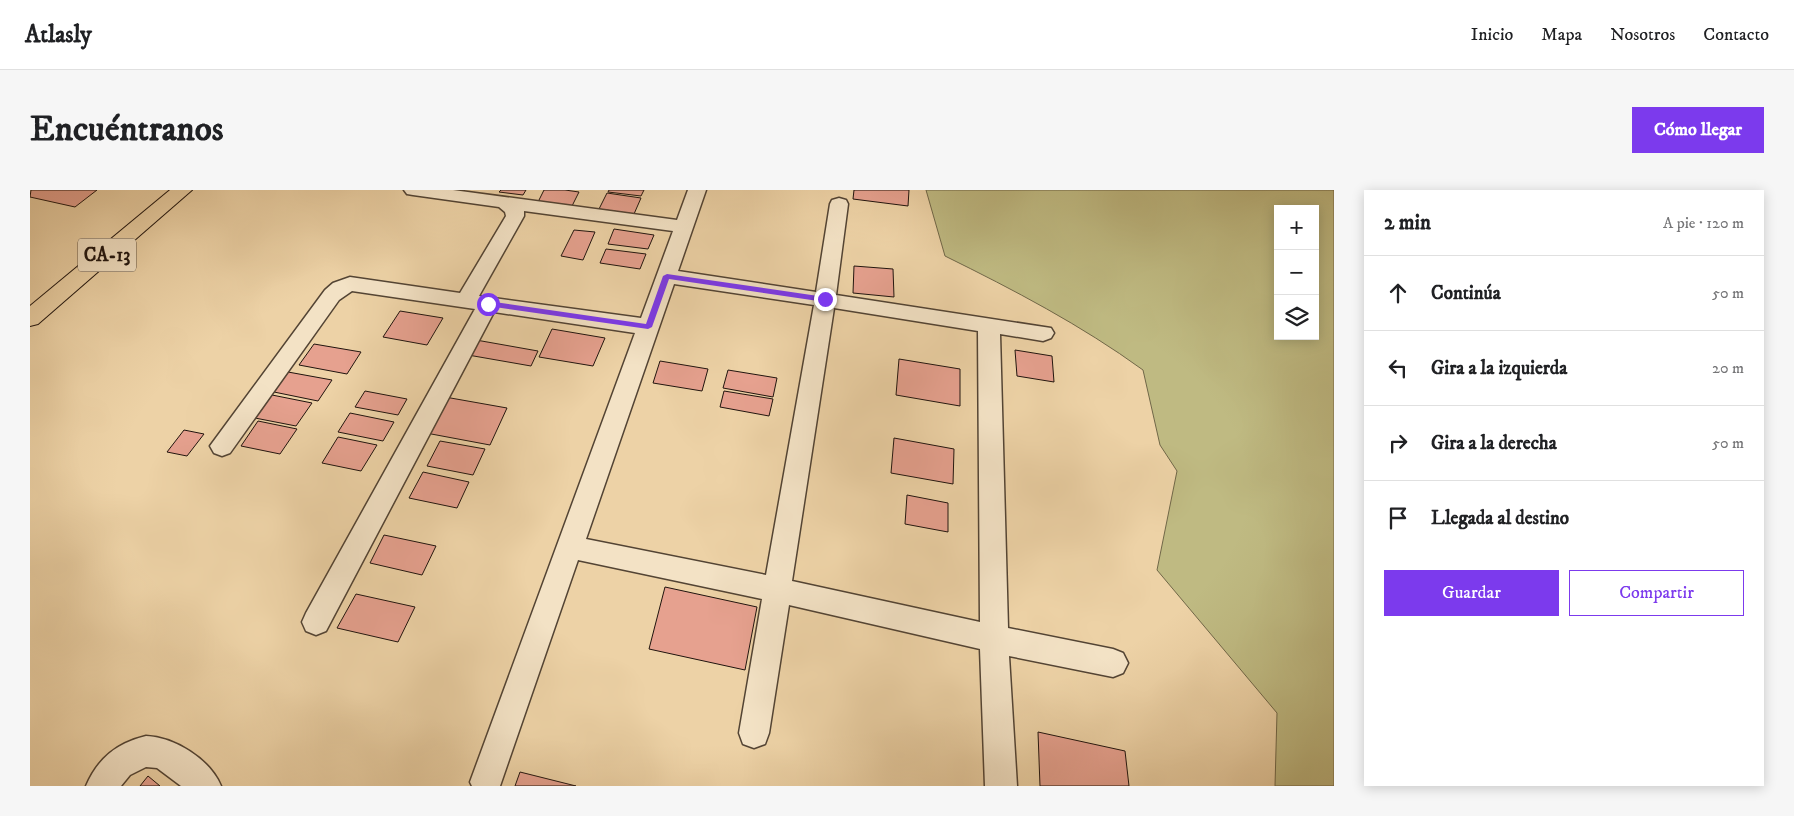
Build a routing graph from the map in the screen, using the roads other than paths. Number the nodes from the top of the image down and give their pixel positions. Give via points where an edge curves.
1 (182, 190) edge
2 (413, 190) edge
3 (697, 190) edge
4 (506, 204) junction
5 (839, 204) dead end
6 (684, 227) junction
7 (667, 276) junction
8 (825, 299) junction
9 (476, 302) junction
10 (30, 318) edge
11 (989, 325) junction
12 (648, 327) junction
13 (1043, 333) dead end
14 (222, 446) dead end
15 (570, 547) junction
16 (778, 590) junction
17 (316, 622) dead end
18 (994, 639) junction
19 (1113, 663) dead end
20 (754, 733) dead end
21 (486, 782) dead end
22 (102, 786) edge
23 (205, 786) edge
24 (1001, 786) edge

1 - 10 main road, CA-13
2 - 4 street
3 - 6 street
4 - 6 street
4 - 9 street via 514,208 515,216
5 - 8 street
6 - 7 street
7 - 8 street
7 - 12 street
8 - 11 street
8 - 16 street
9 - 12 street
9 - 14 street via 350,284 340,288
9 - 17 street
11 - 13 street
11 - 18 street
12 - 15 street
15 - 16 street
15 - 21 street
16 - 18 street
16 - 20 street
18 - 19 street
18 - 24 street
22 - 23 street via 121,762 142,750 160,752

